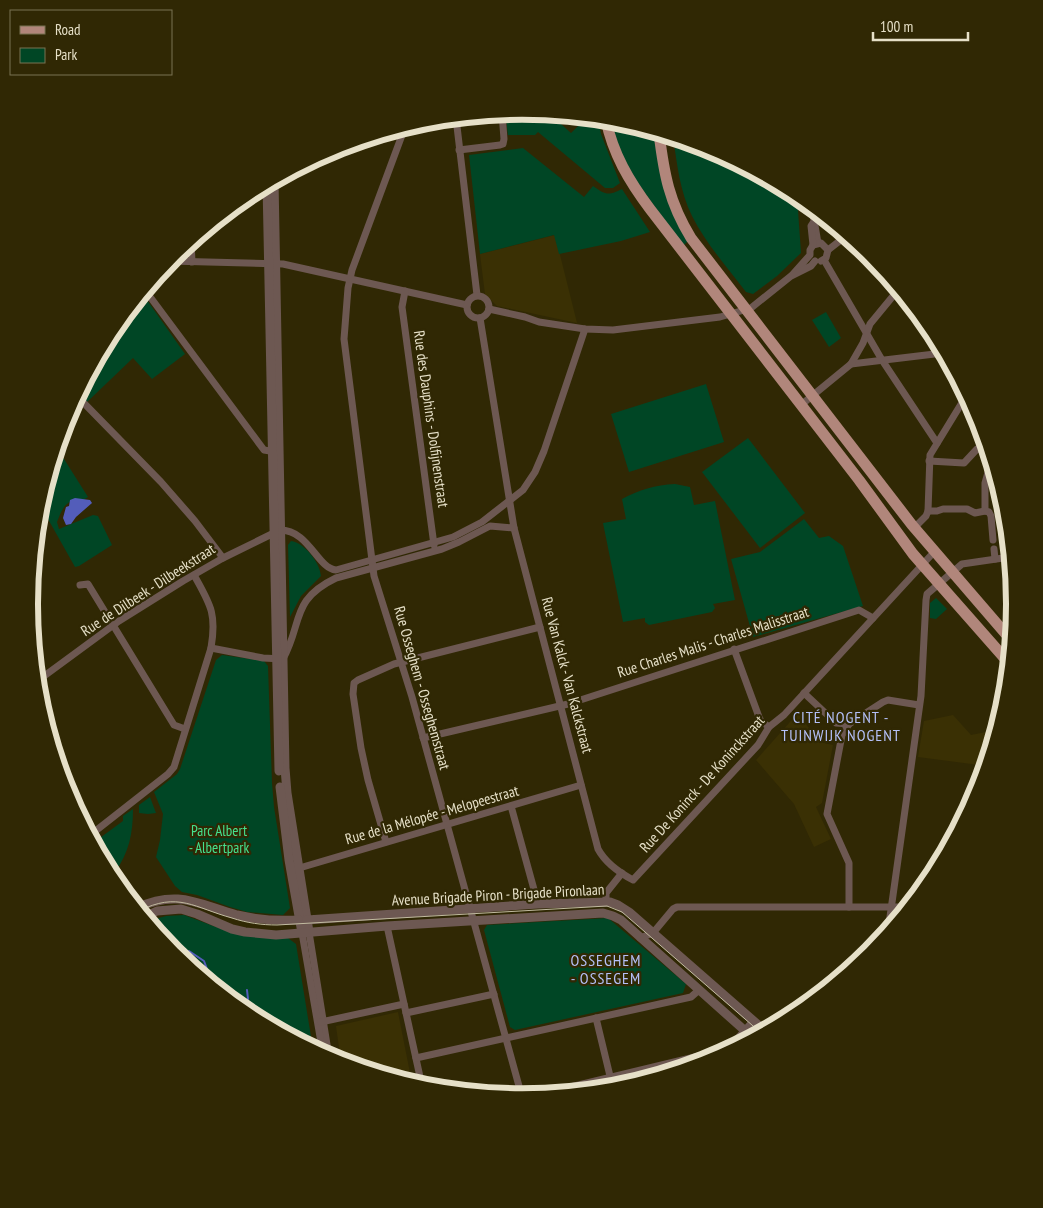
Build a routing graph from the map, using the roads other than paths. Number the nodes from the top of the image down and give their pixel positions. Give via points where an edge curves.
1 (503, 121) edge
2 (457, 124) edge
3 (609, 128) edge
4 (402, 135) edge
5 (660, 140) edge
6 (459, 150) junction
7 (274, 189) edge
8 (268, 193) edge
9 (813, 218) edge
10 (841, 240) edge
11 (816, 244) junction
12 (191, 250) edge
13 (828, 250) junction
14 (813, 258) junction
15 (824, 260) junction
16 (180, 261) edge
17 (192, 262) junction
18 (272, 263) junction
19 (350, 279) junction
20 (405, 291) junction
21 (477, 295) junction
22 (894, 295) edge
23 (149, 296) edge
24 (467, 305) junction
25 (489, 309) junction
26 (745, 310) junction
27 (730, 314) junction
28 (480, 318) junction
29 (585, 329) junction
30 (866, 333) junction
31 (936, 354) edge
32 (882, 360) junction
33 (851, 364) junction
34 (812, 396) junction
35 (82, 401) edge
36 (962, 403) edge
37 (801, 405) junction
38 (937, 443) junction
39 (980, 450) edge
40 (275, 452) junction
41 (929, 462) junction
42 (988, 474) edge
43 (509, 501) junction
44 (928, 511) junction
45 (985, 511) junction
46 (514, 528) junction
47 (914, 528) junction
48 (276, 532) junction
49 (993, 540) dead end
50 (434, 547) junction
51 (994, 550) dead end
52 (934, 552) junction
53 (223, 558) junction
54 (1003, 558) edge
55 (996, 559) junction
56 (372, 560) junction
57 (922, 564) junction
58 (326, 567) junction
59 (373, 569) junction
60 (952, 573) junction
61 (194, 575) junction
62 (326, 583) junction
63 (939, 584) junction
64 (80, 585) dead end
65 (873, 618) junction
66 (113, 626) junction
67 (540, 627) junction
68 (1004, 632) edge
69 (211, 648) junction
70 (734, 649) junction
71 (1002, 655) edge
72 (279, 659) junction
73 (401, 662) junction
74 (44, 677) edge
75 (804, 694) junction
76 (919, 705) junction
77 (561, 706) junction
78 (836, 723) junction
79 (849, 724) junction
80 (769, 727) junction
81 (185, 729) junction
82 (842, 735) junction
83 (422, 738) junction
84 (581, 785) junction
85 (511, 806) junction
86 (447, 824) junction
87 (94, 832) edge
88 (386, 842) junction
89 (295, 869) junction
90 (622, 873) junction
91 (608, 902) junction
92 (538, 904) junction
93 (143, 906) edge
94 (849, 907) junction
95 (891, 907) junction
96 (898, 907) edge
97 (470, 910) junction
98 (150, 914) edge
99 (613, 916) junction
100 (890, 917) edge
101 (303, 920) junction
102 (474, 921) junction
103 (387, 926) junction
104 (305, 932) junction
105 (653, 933) junction
106 (640, 938) junction
107 (699, 990) junction
108 (494, 994) junction
109 (404, 1004) junction
110 (406, 1013) junction
111 (596, 1018) junction
112 (753, 1021) junction
113 (320, 1022) junction
114 (758, 1026) edge
115 (750, 1030) edge
116 (747, 1032) edge
117 (506, 1038) junction
118 (322, 1045) edge
119 (326, 1047) edge
120 (416, 1058) junction
121 (686, 1059) edge
122 (610, 1076) junction
123 (420, 1077) edge
124 (576, 1085) edge
125 (520, 1088) edge

1 - 6 street via 503,144
2 - 6 street
3 - 27 main road via 629,181
4 - 19 street, Rue Osseghem - Osseghemstraat
5 - 26 main road via 668,188 681,220
6 - 21 street
7 - 18 street
8 - 18 street
9 - 11 street via 811,226
10 - 13 street
11 - 13 street via 824,245
11 - 14 street via 810,250
12 - 17 street
13 - 15 street
14 - 15 street
14 - 26 street via 811,266
15 - 30 street
16 - 17 street
17 - 18 street
18 - 19 street
18 - 40 street
19 - 20 street
19 - 56 street, Rue Osseghem - Osseghemstraat via 344,339
20 - 24 street
20 - 50 street, Rue des Dauphins - Dolfijnenstraat via 402,308
21 - 24 street
21 - 25 street via 488,301
22 - 30 street
23 - 40 street via 264,450
24 - 28 street via 469,313
25 - 28 street
25 - 29 street via 539,322
26 - 27 street
26 - 34 main road
27 - 29 street via 613,330
27 - 37 main road
28 - 43 street, Rue Van Kalck - Van Kalckstraat
29 - 43 street via 539,465 523,490
30 - 32 street
30 - 33 street
31 - 32 street
32 - 33 street
32 - 38 street
33 - 34 street
34 - 37 street
34 - 47 main road
35 - 53 street via 161,482
36 - 38 street
37 - 57 main road
38 - 41 street
39 - 41 street via 977,449 964,463
40 - 48 street
41 - 44 street
42 - 45 street
43 - 46 street, Rue Van Kalck - Van Kalckstraat
43 - 50 street via 482,522
44 - 45 street via 944,508
44 - 47 street
45 - 49 street via 991,516
46 - 50 street via 490,526 458,542
46 - 67 street, Rue Van Kalck - Van Kalckstraat
47 - 52 main road
48 - 53 street, Rue de Dilbeek - Dilbeekstraat
48 - 58 street via 288,530 304,541
48 - 72 street
50 - 56 street
50 - 59 street
51 - 55 street
52 - 57 street, Rue De Koninck - De Koninckstraat
52 - 60 main road
53 - 61 street, Rue de Dilbeek - Dilbeekstraat
54 - 55 street
55 - 60 street via 962,564
56 - 58 street via 336,570
56 - 59 street, Rue Osseghem - Osseghemstraat
57 - 63 main road
57 - 65 street, Rue De Koninck - De Koninckstraat
58 - 62 street
59 - 62 street
59 - 73 street, Rue Osseghem - Osseghemstraat
60 - 63 street
60 - 68 main road
61 - 66 street, Rue de Dilbeek - Dilbeekstraat
61 - 69 street via 207,597 213,618
62 - 72 street via 303,604 288,649
63 - 71 main road
63 - 76 street via 927,594 926,600
64 - 66 street via 88,584
65 - 70 street, Rue Charles Malis - Charles Malisstraat via 859,610
65 - 75 street, Rue De Koninck - De Koninckstraat
66 - 74 street, Rue de Dilbeek - Dilbeekstraat
66 - 81 street via 174,724
67 - 73 street
67 - 77 street, Rue Van Kalck - Van Kalckstraat
69 - 72 street
69 - 81 street
70 - 77 street, Rue Charles Malis - Charles Malisstraat
70 - 80 street via 759,717
72 - 89 street via 281,735
73 - 83 street, Rue Osseghem - Osseghemstraat
73 - 88 street via 358,680 352,688 368,780
75 - 78 street
75 - 80 street, Rue De Koninck - De Koninckstraat
76 - 79 street via 888,700
76 - 95 street
77 - 83 street, Rue Charles Malis - Charles Malisstraat
77 - 84 street, Rue Van Kalck - Van Kalckstraat
78 - 79 street
78 - 82 street
79 - 82 street
80 - 90 street, Rue De Koninck - De Koninckstraat via 758,745 633,880
81 - 87 street via 174,767 168,774
82 - 94 street via 827,814 849,863
83 - 86 street, Rue Osseghem - Osseghemstraat
84 - 85 street, Rue de la Mélopée - Melopeestraat
84 - 90 street, Rue Van Kalck - Van Kalckstraat via 598,850
85 - 86 street, Rue de la Mélopée - Melopeestraat
85 - 92 street
86 - 88 street, Rue de la Mélopée - Melopeestraat
86 - 97 street, Rue Osseghem - Osseghemstraat
88 - 89 street, Rue de la Mélopée - Melopeestraat
89 - 101 street
90 - 91 street via 606,893
91 - 92 street, Avenue Brigade Piron - Brigade Pironlaan
91 - 99 street
91 - 105 street, Avenue Brigade Piron - Brigade Pironlaan via 618,904
92 - 97 street, Avenue Brigade Piron - Brigade Pironlaan
93 - 101 street, Avenue Brigade Piron - Brigade Pironlaan via 164,899 187,899 253,918
94 - 95 street
94 - 105 street via 677,907
95 - 96 street
95 - 100 street
97 - 101 street, Avenue Brigade Piron - Brigade Pironlaan
97 - 102 street, Rue Osseghem - Osseghemstraat
98 - 104 street, Avenue Brigade Piron - Brigade Pironlaan via 181,909 245,932 276,935
99 - 102 street, Avenue Brigade Piron - Brigade Pironlaan via 603,913
99 - 106 street, Avenue Brigade Piron - Brigade Pironlaan
101 - 104 street
102 - 103 street, Avenue Brigade Piron - Brigade Pironlaan
102 - 108 street, Rue Osseghem - Osseghemstraat
103 - 104 street, Avenue Brigade Piron - Brigade Pironlaan
103 - 109 street
104 - 113 street
105 - 106 street
105 - 112 street, Avenue Brigade Piron - Brigade Pironlaan
106 - 107 street, Avenue Brigade Piron - Brigade Pironlaan
107 - 111 street via 691,997
107 - 116 street, Avenue Brigade Piron - Brigade Pironlaan
108 - 110 street
108 - 117 street, Rue Osseghem - Osseghemstraat
109 - 110 street
109 - 113 street
110 - 120 street
111 - 117 street
111 - 122 street
112 - 114 street, Avenue Brigade Piron - Brigade Pironlaan
112 - 115 street
113 - 118 street
113 - 119 street
117 - 120 street
117 - 125 street, Rue Osseghem - Osseghemstraat
120 - 123 street
121 - 122 street
122 - 124 street

